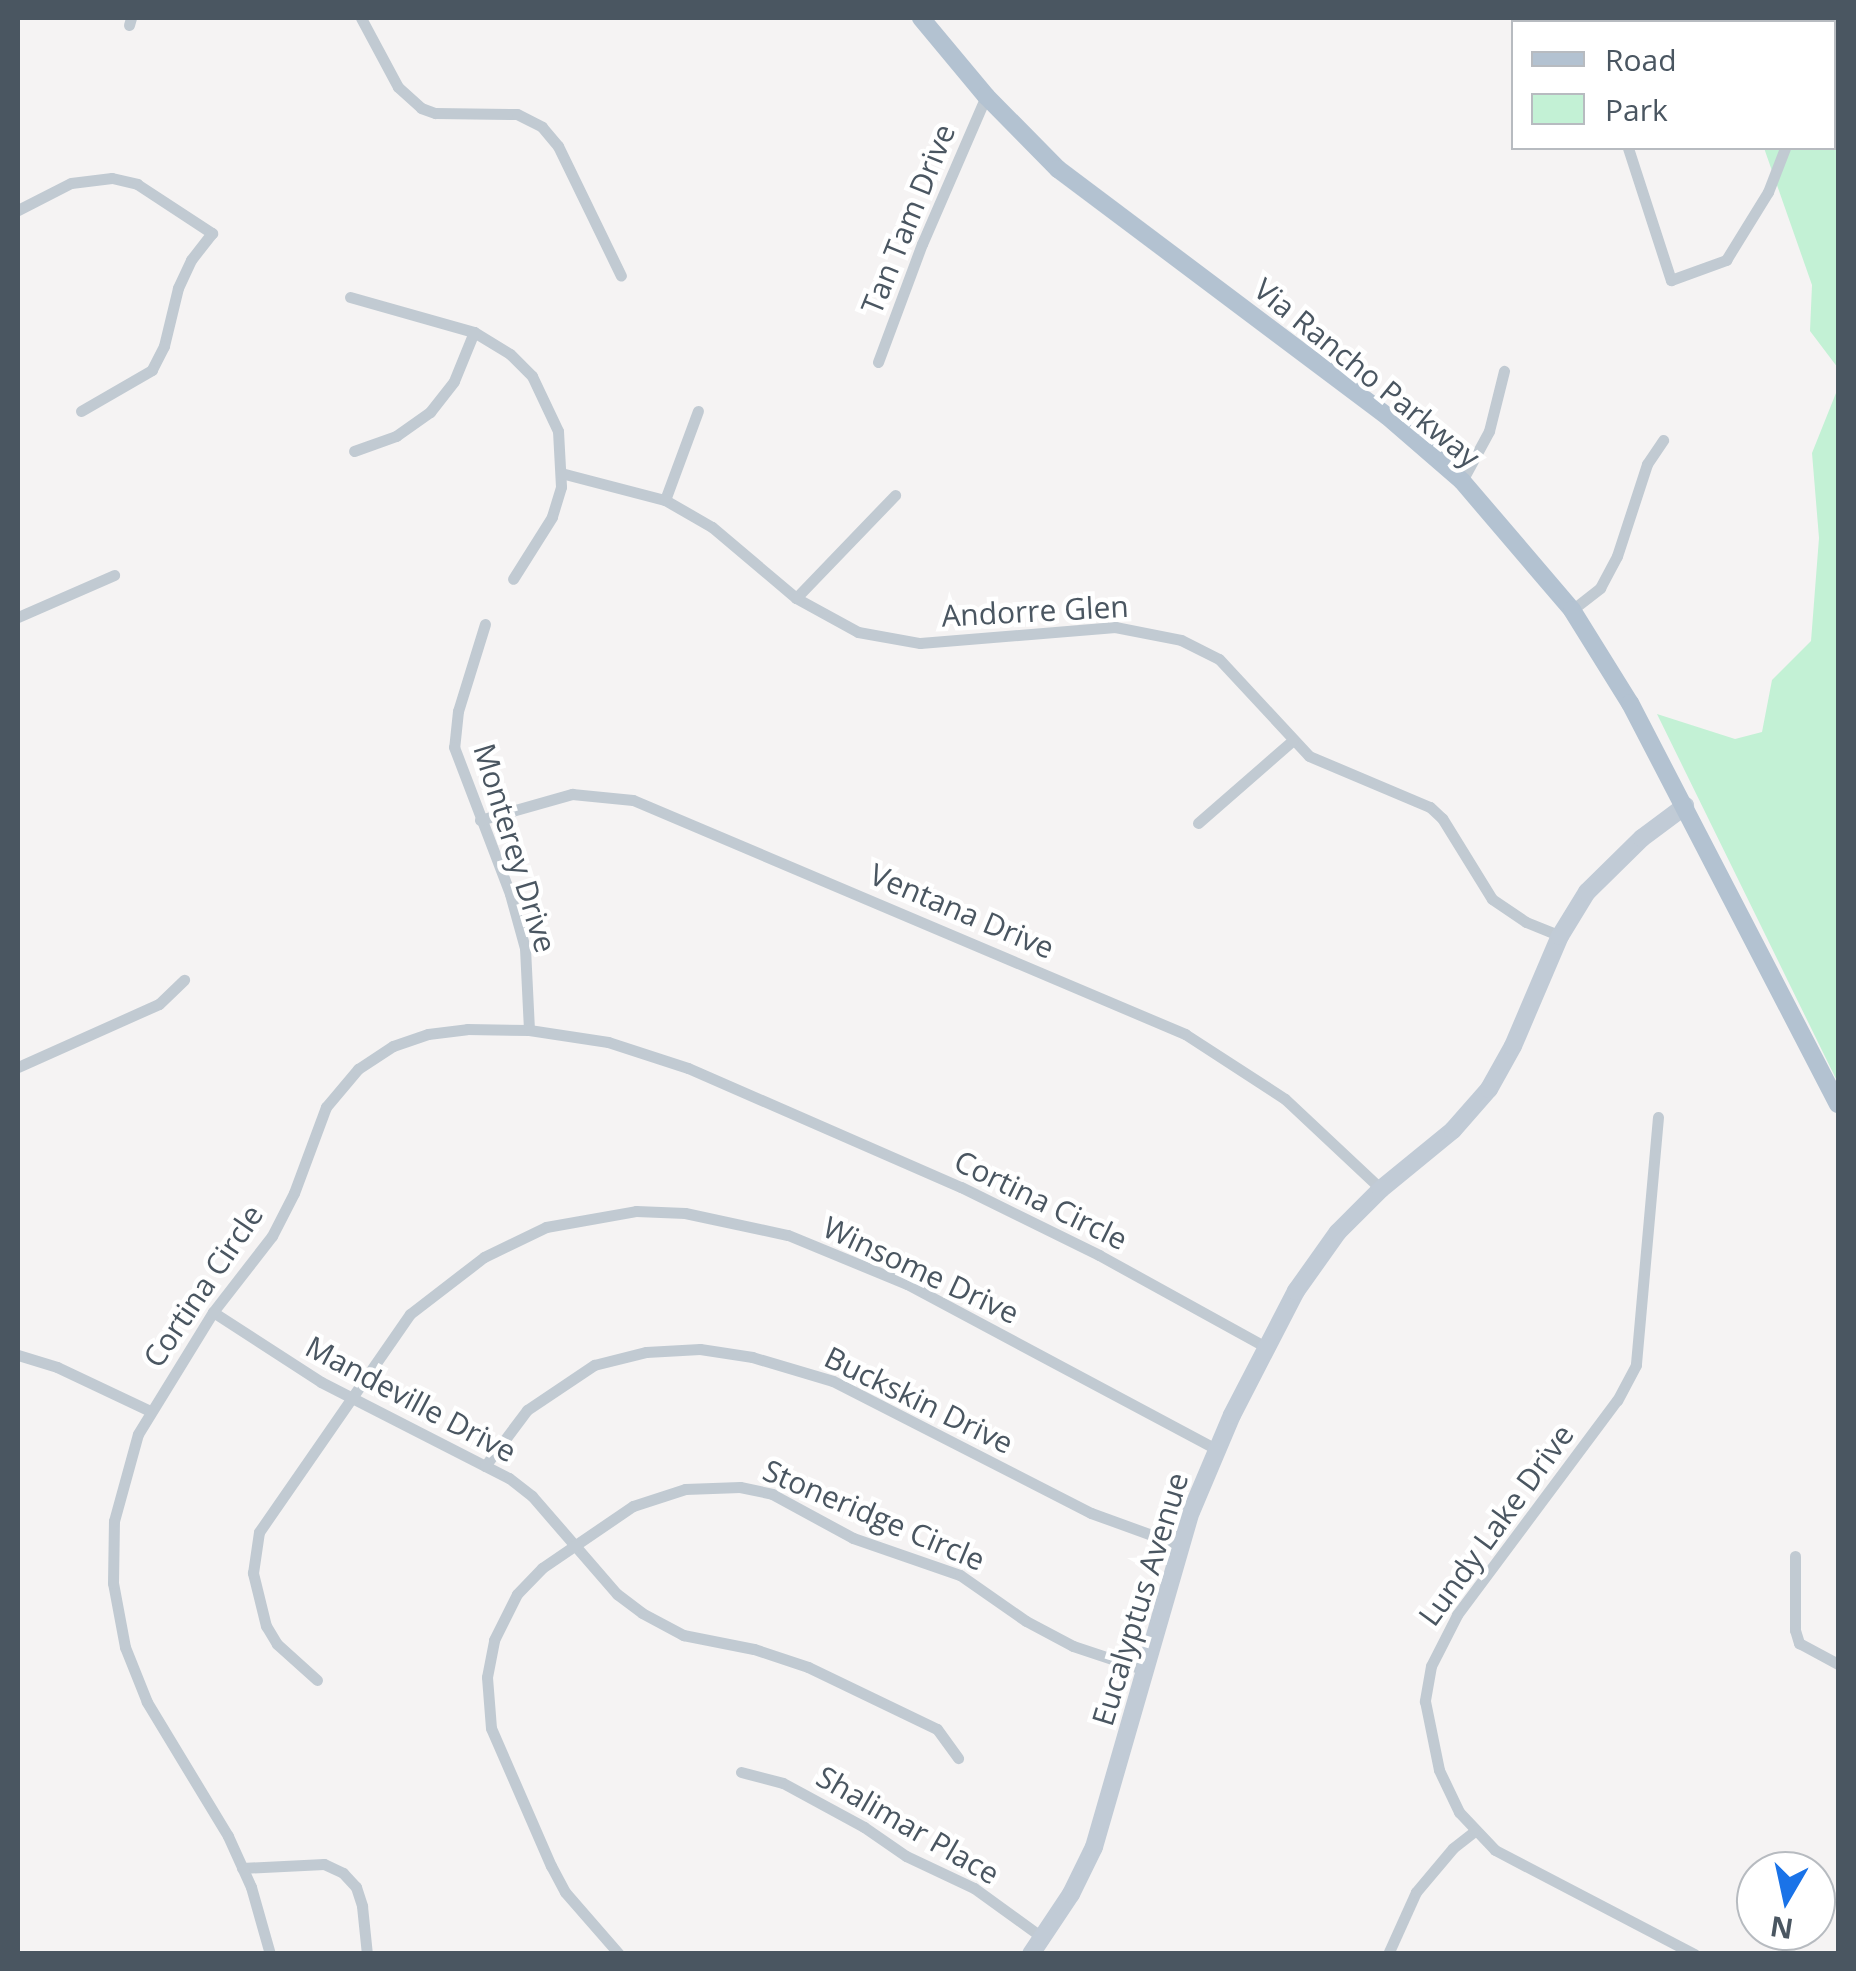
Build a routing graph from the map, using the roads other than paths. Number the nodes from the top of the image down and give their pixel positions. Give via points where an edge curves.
1 (361, 18) edge
2 (921, 18) edge
3 (986, 96) junction
4 (1629, 150) edge
5 (1784, 150) edge
6 (18, 210) edge
7 (620, 276) dead end
8 (350, 297) dead end
9 (474, 332) junction
10 (878, 362) dead end
11 (1504, 372) dead end
12 (698, 410) dead end
13 (81, 411) dead end
14 (1663, 440) dead end
15 (354, 451) dead end
16 (561, 473) junction
17 (1462, 481) junction
18 (894, 494) dead end
19 (665, 500) junction
20 (114, 575) dead end
21 (513, 579) dead end
22 (796, 598) junction
23 (1572, 610) junction
24 (18, 616) edge
25 (485, 624) dead end
26 (1292, 741) junction
27 (1685, 806) junction
28 (480, 820) junction
29 (1198, 822) dead end
30 (1560, 936) junction
31 (184, 980) dead end
32 (529, 1030) junction
33 (18, 1066) edge
34 (1838, 1104) edge
35 (1658, 1117) dead end
36 (1381, 1189) junction
37 (213, 1312) junction
38 (1266, 1347) junction
39 (18, 1355) edge
40 (353, 1398) junction
41 (150, 1411) junction
42 (1218, 1450) junction
43 (485, 1466) junction
44 (573, 1545) junction
45 (1182, 1546) junction
46 (1795, 1556) dead end
47 (1838, 1664) edge
48 (1145, 1670) junction
49 (317, 1680) dead end
50 (958, 1758) dead end
51 (741, 1772) dead end
52 (1475, 1831) junction
53 (242, 1868) junction
54 (1044, 1938) junction
55 (270, 1954) edge
56 (367, 1954) edge
57 (619, 1954) edge
58 (1031, 1954) edge
59 (1388, 1954) edge
60 (1694, 1954) edge

1 - 7 street via 398,87 421,108 517,114 542,127 558,146
2 - 3 main road, Via Rancho Parkway
3 - 10 street, Tan Tam Drive
3 - 17 main road, Via Rancho Parkway via 1058,170 1386,416
4 - 5 street via 1671,280 1726,260 1768,192
6 - 13 street via 70,183 112,178 137,184 212,233 178,288 152,370
8 - 9 street
9 - 15 street via 454,381 430,412 396,436
9 - 16 street via 532,376 558,431
11 - 17 street via 1489,430
12 - 19 street
14 - 23 street via 1647,464 1600,588
16 - 19 street, Andorre Glen
16 - 21 street via 552,517
17 - 23 main road, Via Rancho Parkway
18 - 22 street
19 - 22 street, Andorre Glen via 712,526
20 - 24 street
22 - 26 street, Andorre Glen via 830,620 890,640 1115,627 1182,640 1219,660
23 - 27 main road, Via Rancho Parkway
25 - 28 street, Monterey Drive via 454,747
26 - 29 street
26 - 30 street, Andorre Glen via 1338,771 1430,807 1492,898
27 - 30 street, Eucalyptus Avenue via 1602,874
27 - 34 main road, Via Rancho Parkway
28 - 32 street, Monterey Drive via 525,948
28 - 36 street, Ventana Drive via 572,794 633,800 1186,1034 1284,1100
30 - 36 street, Eucalyptus Avenue via 1489,1089 1453,1130
31 - 33 street via 159,1004
32 - 37 street, Cortina Circle via 428,1034 358,1069 326,1107 272,1236
32 - 38 street, Cortina Circle via 608,1042 706,1076 961,1187
35 - 52 street, Lundy Lake Drive via 1636,1365 1457,1616 1431,1666 1426,1701 1439,1770
36 - 38 street, Eucalyptus Avenue via 1328,1247
37 - 40 street, Mandeville Drive
37 - 41 street, Cortina Circle
38 - 42 street, Eucalyptus Avenue
39 - 41 street
40 - 42 street, Winsome Drive via 410,1314 484,1257 546,1227 587,1217 685,1212 788,1236 864,1264
40 - 43 street, Mandeville Drive
40 - 49 street, Winsome Drive via 272,1508 259,1532 252,1573 266,1626
41 - 53 street, Cortina Circle via 114,1521 113,1583 125,1647 147,1702
42 - 45 street, Eucalyptus Avenue
43 - 44 street, Mandeville Drive via 532,1496
43 - 45 street, Buckskin Drive via 527,1410 594,1365 646,1352 700,1350 833,1380 1091,1513
44 - 48 street, Stoneridge Circle via 662,1494 740,1487 772,1494 854,1538 960,1574 1072,1646
44 - 50 street, Mandeville Drive via 642,1614 683,1635 754,1648 808,1667 937,1729
44 - 57 street, Stoneridge Circle via 542,1568 504,1616 487,1677 491,1728 565,1892
45 - 48 street, Eucalyptus Avenue
46 - 47 street via 1799,1643
48 - 54 street, Eucalyptus Avenue via 1094,1847
51 - 54 street, Shalimar Place via 782,1783 864,1827 974,1888
52 - 59 street via 1416,1892
52 - 60 street, Lundy Lake Drive via 1518,1864
53 - 55 street, Cortina Circle
53 - 56 street via 324,1864 343,1873 362,1906
54 - 58 street, Eucalyptus Avenue

